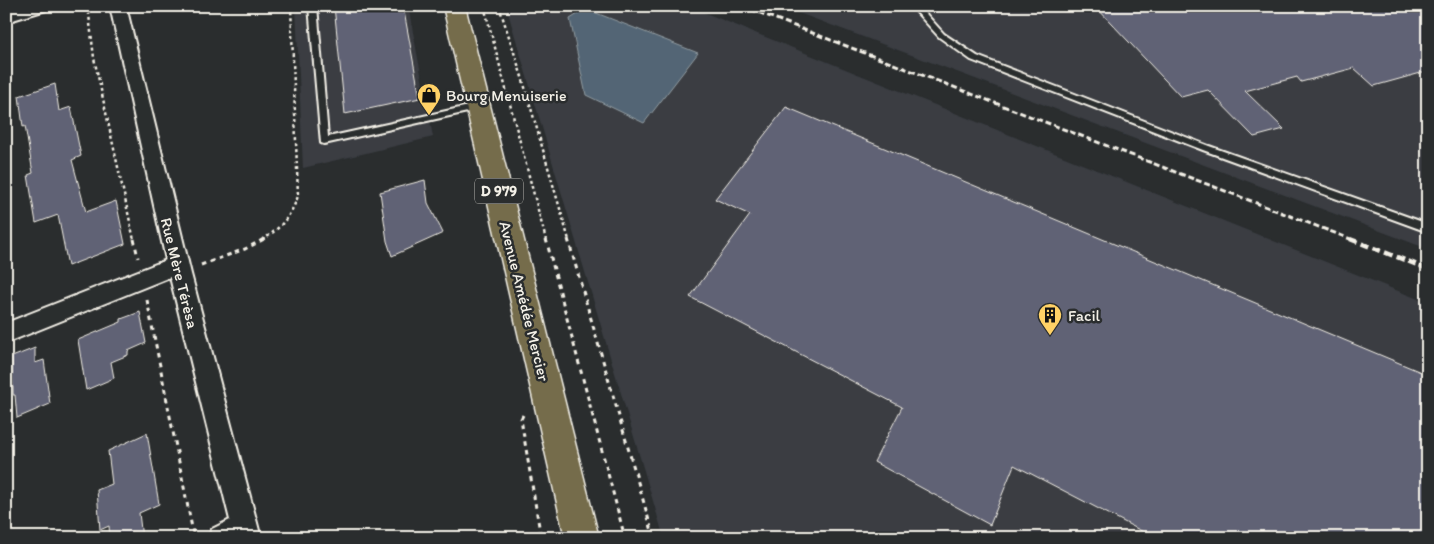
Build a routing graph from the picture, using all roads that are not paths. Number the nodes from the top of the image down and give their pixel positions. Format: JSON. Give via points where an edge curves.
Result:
{"nodes":[{"id":1,"x":40,"y":6,"type":"edge"},
{"id":2,"x":118,"y":6,"type":"edge"},
{"id":3,"x":314,"y":6,"type":"edge"},
{"id":4,"x":454,"y":6,"type":"edge"},
{"id":5,"x":915,"y":6,"type":"edge"},
{"id":6,"x":6,"y":17,"type":"edge"},
{"id":7,"x":478,"y":107,"type":"junction"},
{"id":8,"x":1428,"y":228,"type":"edge"},
{"id":9,"x":179,"y":270,"type":"junction"},
{"id":10,"x":6,"y":333,"type":"edge"},
{"id":11,"x":247,"y":532,"type":"edge"},
{"id":12,"x":221,"y":538,"type":"edge"},
{"id":13,"x":582,"y":538,"type":"edge"}],
"edges":[{"from":1,"to":6,"type":"street"},
{"from":2,"to":9,"type":"street","name":"Rue Mère Térèsa"},
{"from":3,"to":7,"type":"lane","via":[[324,141]]},
{"from":4,"to":7,"type":"main road","name":"Avenue Amédée Mercier","number":"D 979"},
{"from":5,"to":8,"type":"lane","via":[[944,39],[974,58],[1206,148]]},
{"from":7,"to":13,"type":"main road","name":"Avenue Amédée Mercier","number":"D 979"},
{"from":9,"to":10,"type":"street"},
{"from":9,"to":11,"type":"street","name":"Rue Mère Térèsa"},
{"from":11,"to":12,"type":"street"}]}
